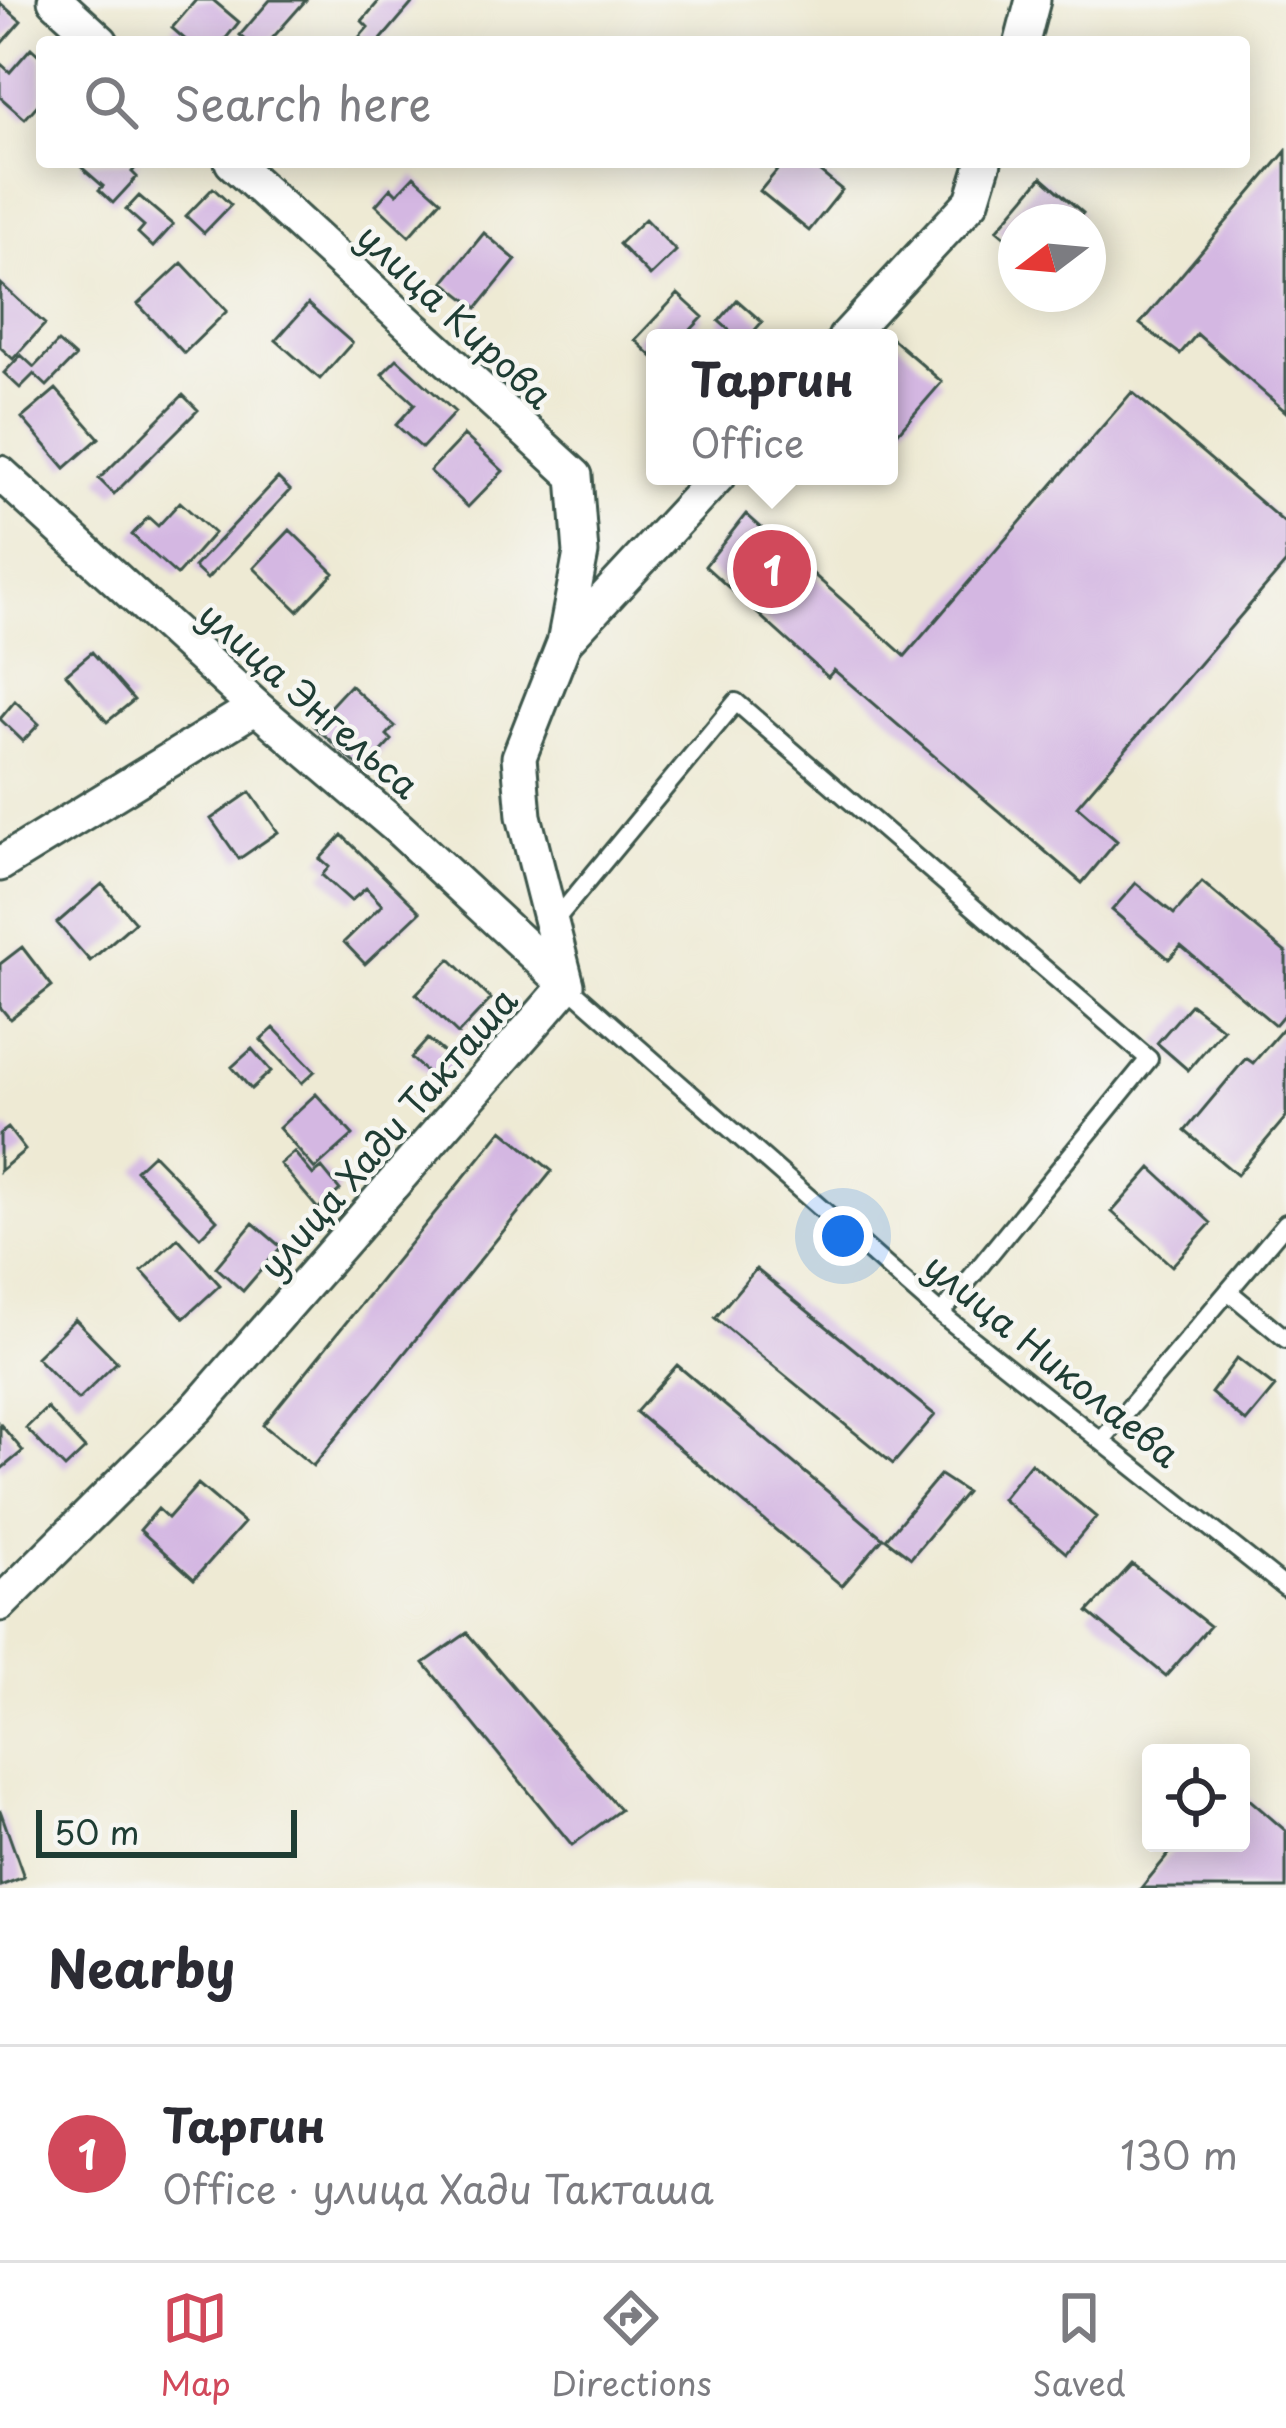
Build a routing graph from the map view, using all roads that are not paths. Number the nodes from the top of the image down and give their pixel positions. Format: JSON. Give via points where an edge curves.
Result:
{"nodes":[{"id":1,"x":55,"y":0,"type":"edge"},
{"id":2,"x":1033,"y":0,"type":"edge"},
{"id":3,"x":94,"y":36,"type":"edge"},
{"id":4,"x":1024,"y":36,"type":"edge"},
{"id":5,"x":239,"y":168,"type":"edge"},
{"id":6,"x":982,"y":168,"type":"edge"},
{"id":7,"x":853,"y":329,"type":"edge"},
{"id":8,"x":0,"y":473,"type":"edge"},
{"id":9,"x":574,"y":476,"type":"joint"},
{"id":10,"x":710,"y":485,"type":"edge"},
{"id":11,"x":564,"y":643,"type":"junction"},
{"id":12,"x":256,"y":707,"type":"junction"},
{"id":13,"x":0,"y":864,"type":"edge"},
{"id":14,"x":552,"y":924,"type":"junction"},
{"id":15,"x":567,"y":986,"type":"junction"},
{"id":16,"x":1286,"y":1223,"type":"edge"},
{"id":17,"x":1228,"y":1291,"type":"junction"},
{"id":18,"x":941,"y":1314,"type":"junction"},
{"id":19,"x":1286,"y":1339,"type":"edge"},
{"id":20,"x":1101,"y":1441,"type":"junction"},
{"id":21,"x":1286,"y":1588,"type":"edge"},
{"id":22,"x":0,"y":1604,"type":"edge"}],
"edges":[{"from":1,"to":3,"type":"street"},
{"from":2,"to":4,"type":"street"},
{"from":5,"to":9,"type":"street","name":"улица Кирова"},
{"from":6,"to":7,"type":"street","via":[[972,201]]},
{"from":8,"to":12,"type":"street","name":"улица Энгельса"},
{"from":9,"to":11,"type":"street","name":"улица Хади Такташа","via":[[581,553]]},
{"from":10,"to":11,"type":"street"},
{"from":11,"to":14,"type":"street","name":"улица Хади Такташа","via":[[519,758],[524,816]]},
{"from":12,"to":13,"type":"street"},
{"from":12,"to":15,"type":"street","name":"улица Энгельса"},
{"from":14,"to":15,"type":"street","name":"улица Хади Такташа"},
{"from":14,"to":18,"type":"lane","via":[[736,703],[1149,1059]]},
{"from":15,"to":18,"type":"lane","name":"улица Николаева"},
{"from":15,"to":22,"type":"street","name":"улица Хади Такташа","via":[[199,1406]]},
{"from":16,"to":17,"type":"lane"},
{"from":17,"to":19,"type":"lane"},
{"from":17,"to":20,"type":"lane"},
{"from":18,"to":20,"type":"lane","name":"улица Николаева"},
{"from":20,"to":21,"type":"lane","name":"улица Николаева"}]}
